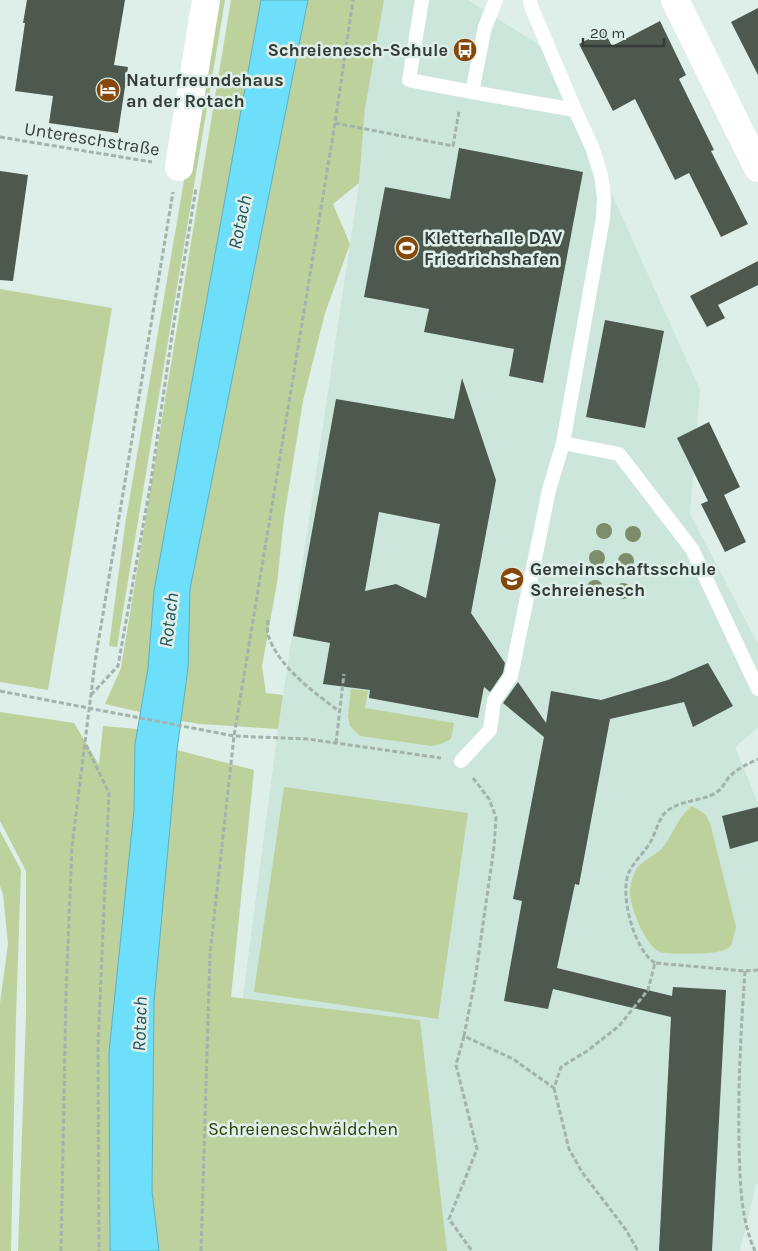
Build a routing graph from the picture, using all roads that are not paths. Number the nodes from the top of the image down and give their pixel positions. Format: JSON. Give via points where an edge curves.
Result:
{"nodes":[{"id":1,"x":206,"y":0,"type":"edge"},
{"id":2,"x":422,"y":0,"type":"edge"},
{"id":3,"x":496,"y":0,"type":"edge"},
{"id":4,"x":530,"y":0,"type":"edge"},
{"id":5,"x":675,"y":0,"type":"edge"},
{"id":6,"x":472,"y":92,"type":"junction"},
{"id":7,"x":575,"y":110,"type":"junction"},
{"id":8,"x":758,"y":168,"type":"edge"},
{"id":9,"x":188,"y":173,"type":"road end"},
{"id":10,"x":563,"y":443,"type":"junction"},
{"id":11,"x":758,"y":689,"type":"edge"},
{"id":12,"x":461,"y":761,"type":"road end"}],
"edges":[{"from":1,"to":9,"type":"street"},
{"from":2,"to":6,"type":"lane","via":[[409,80]]},
{"from":3,"to":6,"type":"lane","via":[[486,27]]},
{"from":4,"to":7,"type":"lane"},
{"from":5,"to":8,"type":"street"},
{"from":6,"to":7,"type":"lane"},
{"from":7,"to":10,"type":"lane","via":[[602,175],[604,198]]},
{"from":10,"to":11,"type":"lane","via":[[619,454],[692,549]]},
{"from":10,"to":12,"type":"lane","via":[[547,499],[511,676],[494,701],[490,730]]}]}
